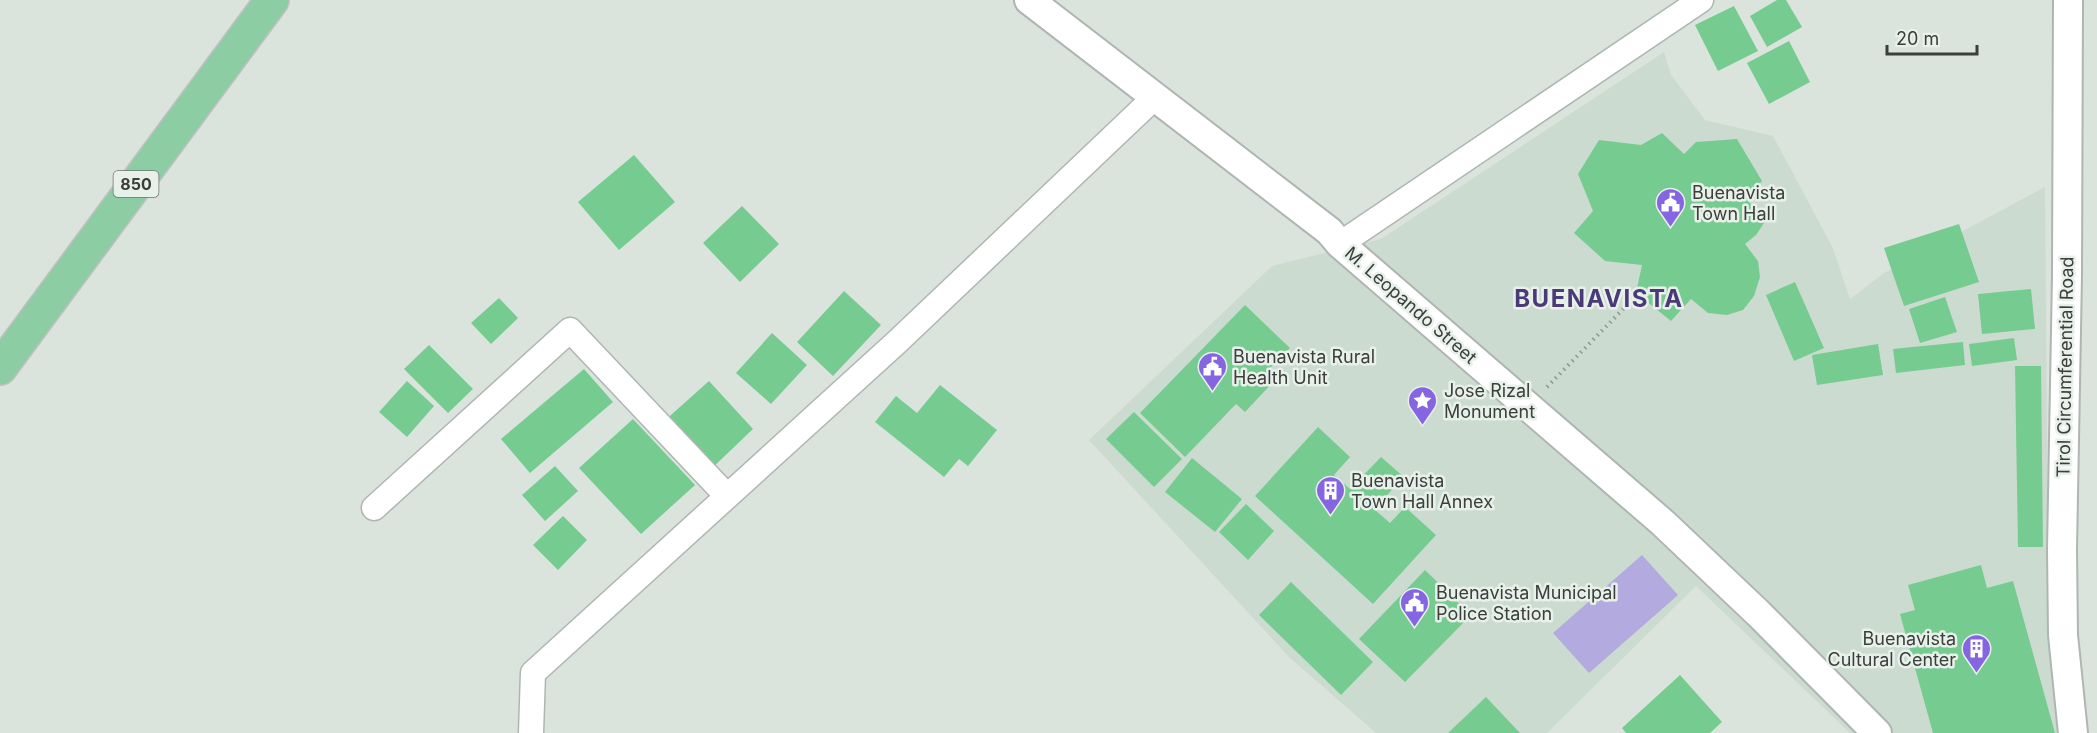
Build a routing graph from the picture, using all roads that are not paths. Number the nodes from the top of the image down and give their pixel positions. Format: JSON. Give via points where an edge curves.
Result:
{"nodes":[{"id":1,"x":272,"y":0,"type":"edge"},
{"id":2,"x":1029,"y":0,"type":"edge"},
{"id":3,"x":1701,"y":0,"type":"edge"},
{"id":4,"x":2068,"y":0,"type":"edge"},
{"id":5,"x":1155,"y":97,"type":"junction"},
{"id":6,"x":1340,"y":244,"type":"junction"},
{"id":7,"x":0,"y":368,"type":"edge"},
{"id":8,"x":727,"y":496,"type":"junction"},
{"id":9,"x":374,"y":507,"type":"dead end"},
{"id":10,"x":531,"y":733,"type":"edge"},
{"id":11,"x":1877,"y":733,"type":"edge"},
{"id":12,"x":2073,"y":733,"type":"edge"}],
"edges":[{"from":1,"to":7,"type":"main road","number":"850"},
{"from":2,"to":5,"type":"street","name":"M. Leopando Street"},
{"from":3,"to":6,"type":"street"},
{"from":4,"to":12,"type":"street","name":"Tirol Circumferential Road","via":[[2062,550],[2063,635]]},
{"from":5,"to":6,"type":"street","name":"M. Leopando Street","via":[[1329,231]]},
{"from":5,"to":8,"type":"street","via":[[897,342]]},
{"from":6,"to":11,"type":"street","name":"M. Leopando Street","via":[[1663,523]]},
{"from":8,"to":9,"type":"street","via":[[570,330]]},
{"from":8,"to":10,"type":"street","via":[[533,673]]}]}
